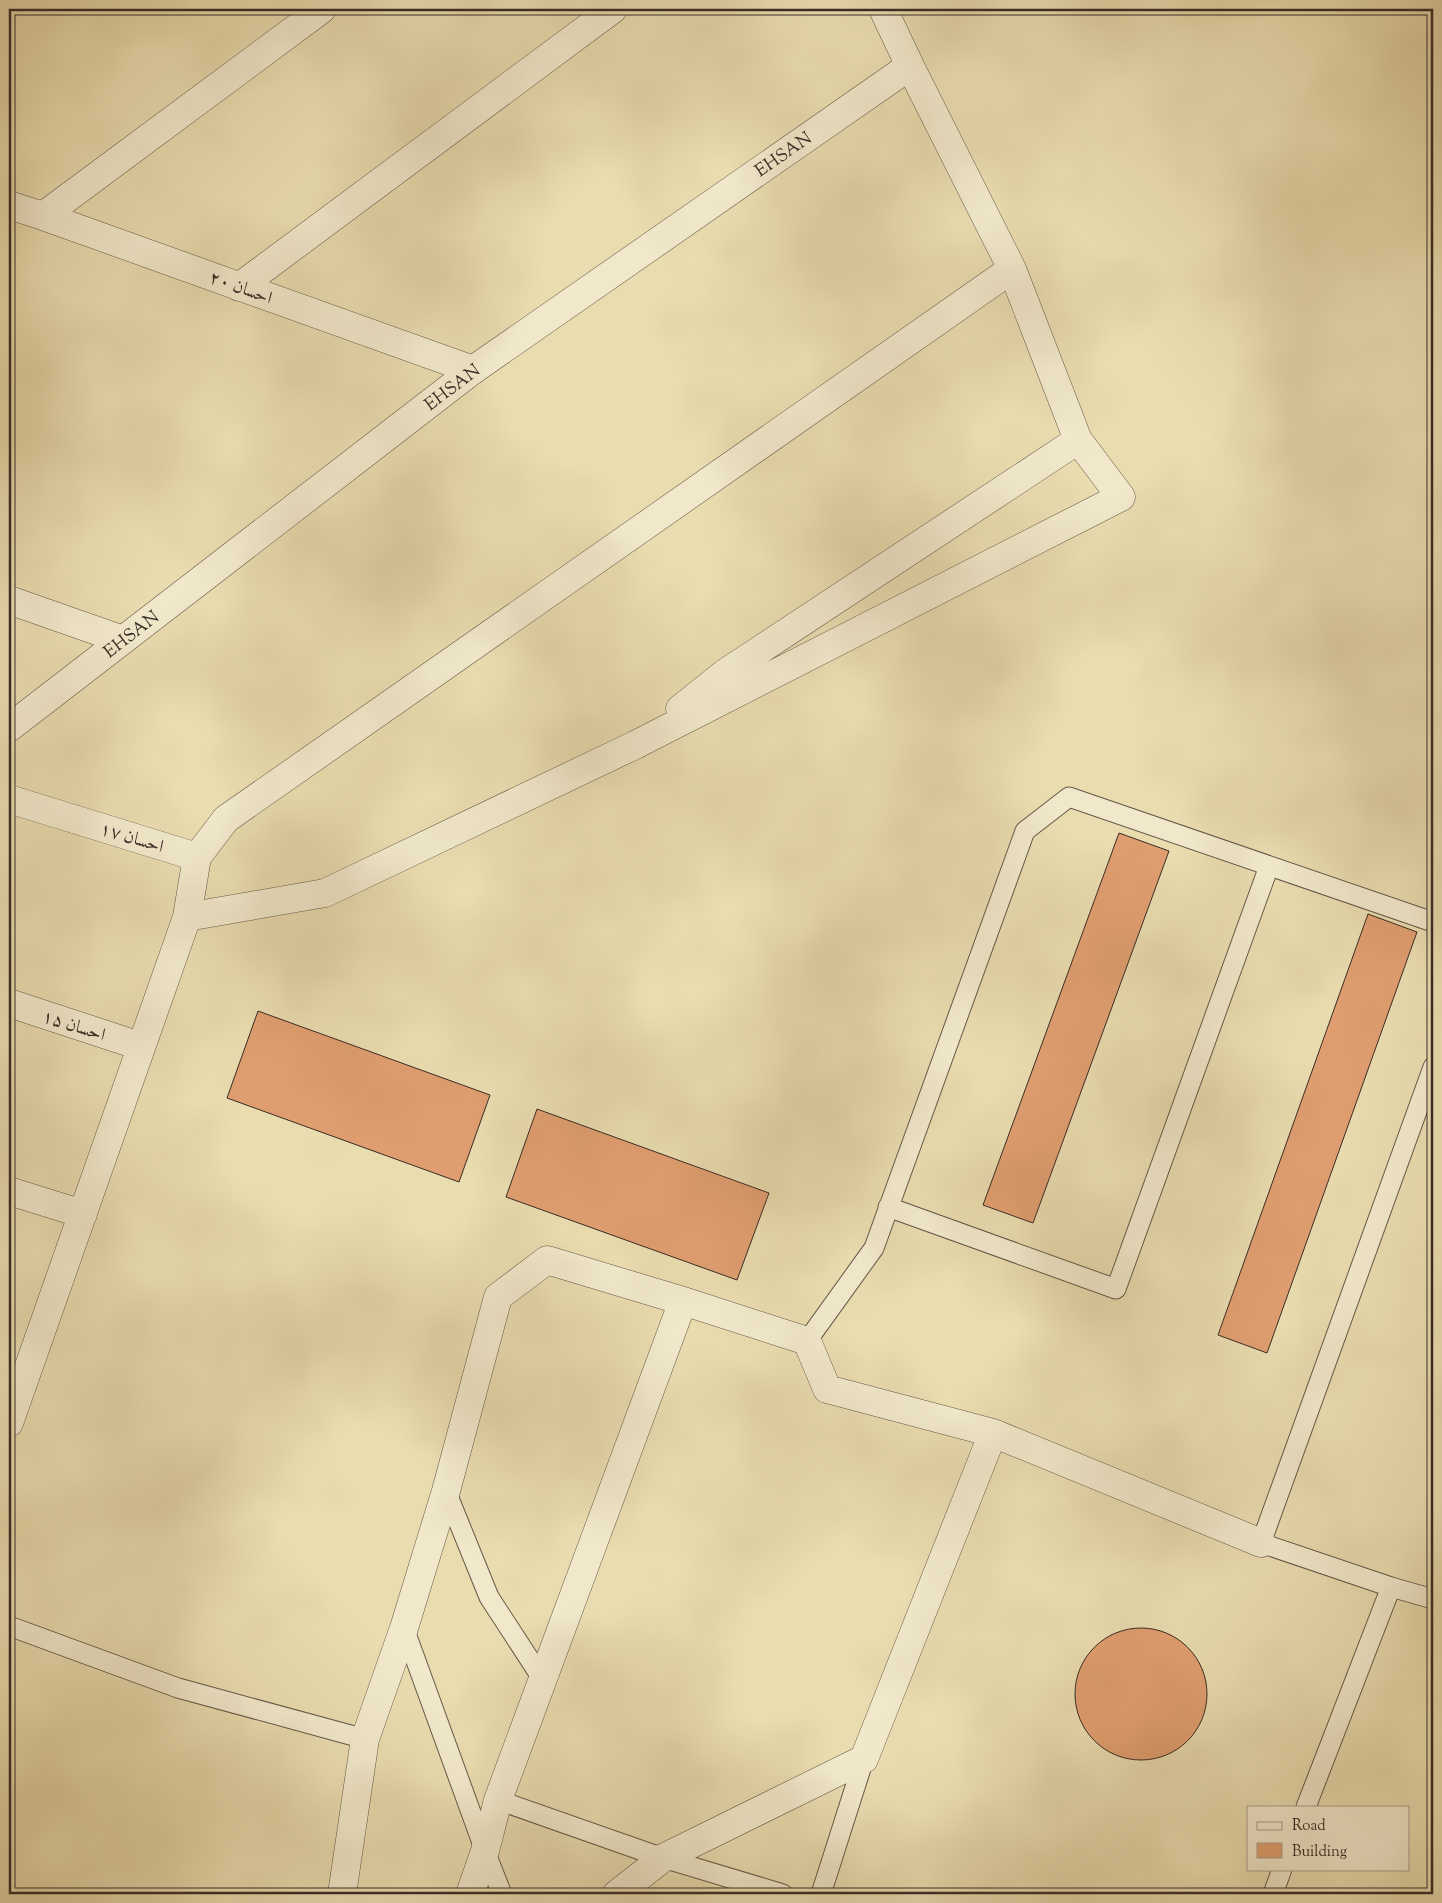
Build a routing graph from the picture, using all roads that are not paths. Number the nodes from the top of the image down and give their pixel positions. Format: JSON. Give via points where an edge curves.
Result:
{"nodes":[{"id":1,"x":322,"y":9,"type":"edge"},
{"id":2,"x":614,"y":9,"type":"edge"},
{"id":3,"x":883,"y":9,"type":"edge"},
{"id":4,"x":910,"y":66,"type":"junction"},
{"id":5,"x":9,"y":205,"type":"edge"},
{"id":6,"x":44,"y":216,"type":"junction"},
{"id":7,"x":1012,"y":269,"type":"junction"},
{"id":8,"x":239,"y":287,"type":"junction"},
{"id":9,"x":473,"y":370,"type":"junction"},
{"id":10,"x":1078,"y":440,"type":"junction"},
{"id":11,"x":9,"y":600,"type":"edge"},
{"id":12,"x":123,"y":640,"type":"junction"},
{"id":13,"x":9,"y":728,"type":"edge"},
{"id":14,"x":636,"y":744,"type":"junction"},
{"id":15,"x":9,"y":799,"type":"edge"},
{"id":16,"x":197,"y":857,"type":"junction"},
{"id":17,"x":1269,"y":866,"type":"junction"},
{"id":18,"x":187,"y":917,"type":"junction"},
{"id":19,"x":1433,"y":922,"type":"edge"},
{"id":20,"x":9,"y":1003,"type":"edge"},
{"id":21,"x":140,"y":1046,"type":"junction"},
{"id":22,"x":1433,"y":1068,"type":"edge"},
{"id":23,"x":9,"y":1191,"type":"edge"},
{"id":24,"x":888,"y":1207,"type":"junction"},
{"id":25,"x":83,"y":1214,"type":"junction"},
{"id":26,"x":683,"y":1301,"type":"junction"},
{"id":27,"x":807,"y":1341,"type":"junction"},
{"id":28,"x":14,"y":1392,"type":"edge"},
{"id":29,"x":9,"y":1422,"type":"edge"},
{"id":30,"x":992,"y":1433,"type":"junction"},
{"id":31,"x":446,"y":1491,"type":"junction"},
{"id":32,"x":1261,"y":1543,"type":"junction"},
{"id":33,"x":1391,"y":1587,"type":"junction"},
{"id":34,"x":1433,"y":1599,"type":"edge"},
{"id":35,"x":9,"y":1626,"type":"edge"},
{"id":36,"x":404,"y":1628,"type":"junction"},
{"id":37,"x":543,"y":1680,"type":"junction"},
{"id":38,"x":365,"y":1739,"type":"junction"},
{"id":39,"x":864,"y":1759,"type":"junction"},
{"id":40,"x":498,"y":1800,"type":"junction"},
{"id":41,"x":1306,"y":1806,"type":"edge"},
{"id":42,"x":485,"y":1851,"type":"junction"},
{"id":43,"x":663,"y":1858,"type":"junction"},
{"id":44,"x":1282,"y":1870,"type":"edge"},
{"id":45,"x":342,"y":1894,"type":"edge"},
{"id":46,"x":470,"y":1894,"type":"edge"},
{"id":47,"x":502,"y":1894,"type":"edge"},
{"id":48,"x":617,"y":1894,"type":"edge"},
{"id":49,"x":783,"y":1894,"type":"edge"},
{"id":50,"x":820,"y":1894,"type":"edge"},
{"id":51,"x":1273,"y":1894,"type":"edge"}],
"edges":[{"from":1,"to":6,"type":"street"},
{"from":2,"to":8,"type":"street"},
{"from":3,"to":4,"type":"street"},
{"from":4,"to":7,"type":"street"},
{"from":4,"to":9,"type":"street","name":"EHSAN"},
{"from":5,"to":6,"type":"street","name":"احسان ۲۰"},
{"from":6,"to":8,"type":"street","name":"احسان ۲۰"},
{"from":7,"to":10,"type":"street"},
{"from":7,"to":16,"type":"street","via":[[226,819]]},
{"from":8,"to":9,"type":"street","name":"احسان ۲۰"},
{"from":9,"to":12,"type":"street","name":"EHSAN"},
{"from":10,"to":14,"type":"street","via":[[725,673]]},
{"from":10,"to":14,"type":"street","via":[[1121,497]]},
{"from":11,"to":12,"type":"street"},
{"from":12,"to":13,"type":"street","name":"EHSAN"},
{"from":14,"to":18,"type":"street","via":[[326,893]]},
{"from":15,"to":16,"type":"street","name":"احسان ۱۷"},
{"from":16,"to":18,"type":"street"},
{"from":17,"to":19,"type":"lane"},
{"from":17,"to":24,"type":"lane","via":[[1069,797],[1025,831]]},
{"from":17,"to":24,"type":"lane","via":[[1116,1289]]},
{"from":18,"to":21,"type":"street"},
{"from":20,"to":21,"type":"street","name":"احسان ۱۵"},
{"from":21,"to":25,"type":"street"},
{"from":22,"to":32,"type":"lane"},
{"from":23,"to":25,"type":"street"},
{"from":24,"to":27,"type":"lane","via":[[874,1248]]},
{"from":25,"to":28,"type":"street"},
{"from":26,"to":27,"type":"street"},
{"from":26,"to":31,"type":"street","via":[[547,1260],[498,1296]]},
{"from":26,"to":37,"type":"street"},
{"from":27,"to":30,"type":"street","via":[[827,1389]]},
{"from":28,"to":29,"type":"street"},
{"from":30,"to":32,"type":"street"},
{"from":30,"to":39,"type":"street"},
{"from":31,"to":36,"type":"street"},
{"from":31,"to":37,"type":"lane","via":[[489,1597]]},
{"from":32,"to":33,"type":"lane"},
{"from":33,"to":34,"type":"lane"},
{"from":33,"to":41,"type":"lane"},
{"from":35,"to":38,"type":"lane","via":[[178,1688]]},
{"from":36,"to":38,"type":"street"},
{"from":36,"to":42,"type":"lane"},
{"from":37,"to":40,"type":"street"},
{"from":38,"to":45,"type":"street"},
{"from":39,"to":43,"type":"street"},
{"from":39,"to":50,"type":"lane"},
{"from":40,"to":42,"type":"street"},
{"from":40,"to":43,"type":"lane"},
{"from":42,"to":46,"type":"street"},
{"from":42,"to":47,"type":"lane"},
{"from":43,"to":48,"type":"street"},
{"from":43,"to":49,"type":"lane"},
{"from":44,"to":51,"type":"lane"}]}
